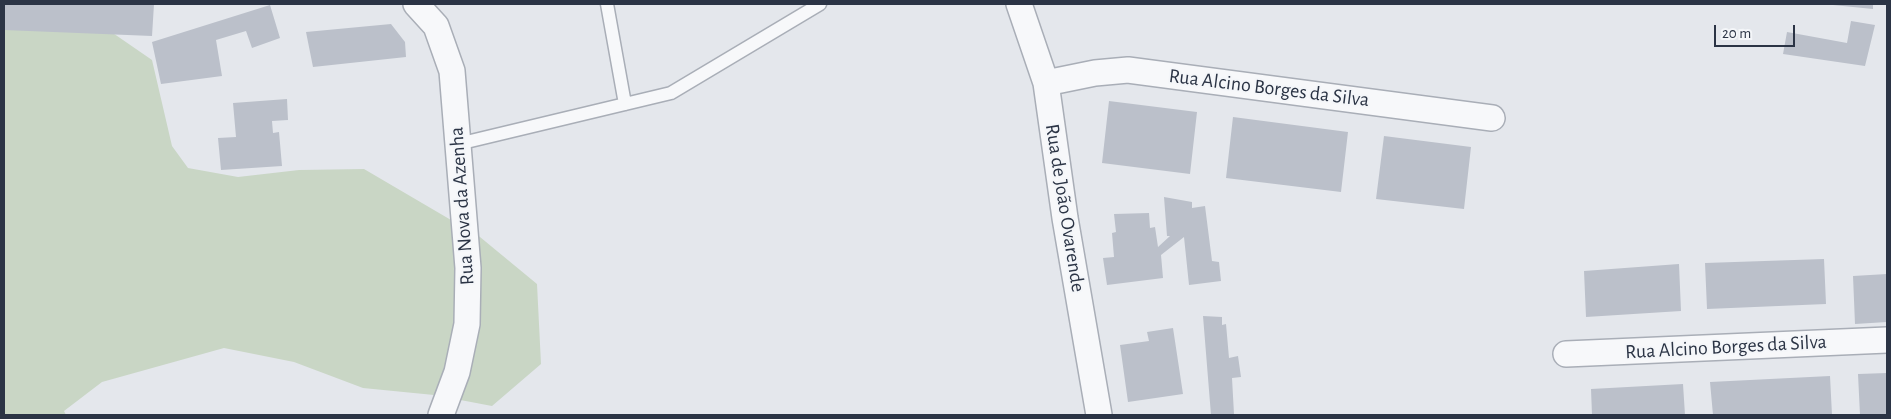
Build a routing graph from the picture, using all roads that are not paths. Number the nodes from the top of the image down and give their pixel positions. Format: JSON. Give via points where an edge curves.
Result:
{"nodes":[{"id":1,"x":416,"y":4,"type":"edge"},
{"id":2,"x":607,"y":4,"type":"edge"},
{"id":3,"x":820,"y":4,"type":"edge"},
{"id":4,"x":1019,"y":4,"type":"edge"},
{"id":5,"x":1046,"y":83,"type":"junction"},
{"id":6,"x":625,"y":104,"type":"junction"},
{"id":7,"x":1492,"y":118,"type":"dead end"},
{"id":8,"x":458,"y":144,"type":"junction"},
{"id":9,"x":1887,"y":340,"type":"edge"},
{"id":10,"x":1566,"y":354,"type":"dead end"},
{"id":11,"x":441,"y":415,"type":"edge"},
{"id":12,"x":1099,"y":415,"type":"edge"}],
"edges":[{"from":1,"to":8,"type":"street","name":"Rua Nova da Azenha","via":[[436,26],[452,71]]},
{"from":2,"to":6,"type":"lane"},
{"from":3,"to":6,"type":"lane","via":[[671,93]]},
{"from":4,"to":5,"type":"street","name":"Rua de João Ovarende"},
{"from":5,"to":7,"type":"street","name":"Rua Alcino Borges da Silva","via":[[1128,70]]},
{"from":5,"to":12,"type":"street","name":"Rua de João Ovarende","via":[[1065,218]]},
{"from":6,"to":8,"type":"lane"},
{"from":8,"to":11,"type":"street","name":"Rua Nova da Azenha","via":[[468,268],[467,324],[457,372]]},
{"from":9,"to":10,"type":"street","name":"Rua Alcino Borges da Silva"}]}
